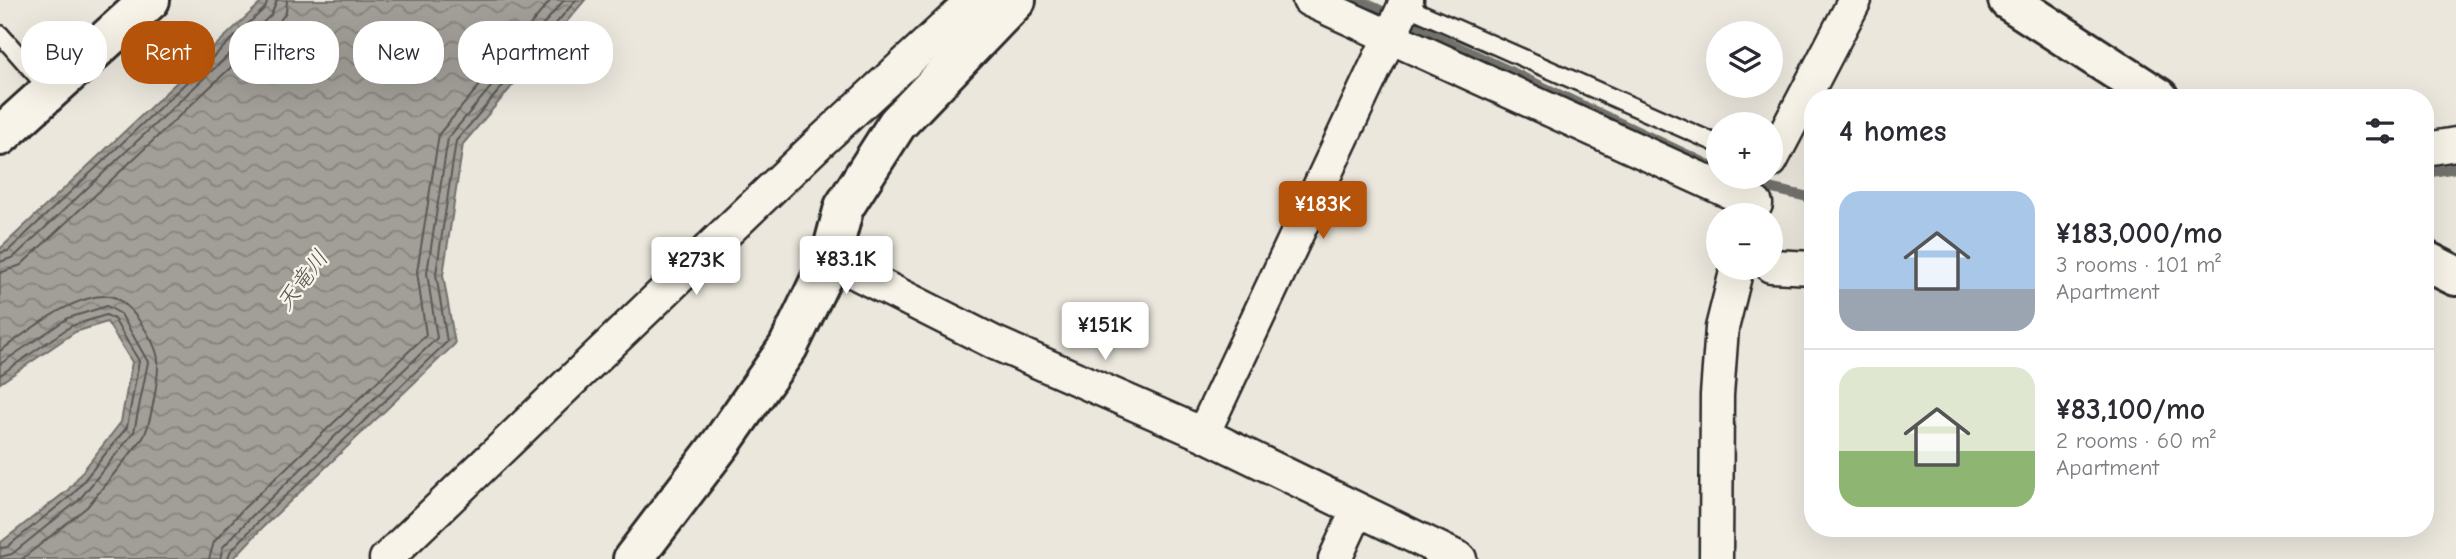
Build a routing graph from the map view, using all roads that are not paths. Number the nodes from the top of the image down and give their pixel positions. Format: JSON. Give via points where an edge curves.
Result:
{"nodes":[{"id":1,"x":150,"y":0,"type":"edge"},
{"id":2,"x":974,"y":0,"type":"edge"},
{"id":3,"x":1016,"y":0,"type":"edge"},
{"id":4,"x":1309,"y":0,"type":"edge"},
{"id":5,"x":1855,"y":0,"type":"edge"},
{"id":6,"x":2008,"y":0,"type":"edge"},
{"id":7,"x":1399,"y":13,"type":"edge"},
{"id":8,"x":0,"y":34,"type":"edge"},
{"id":9,"x":1811,"y":89,"type":"edge"},
{"id":10,"x":2145,"y":89,"type":"edge"},
{"id":11,"x":50,"y":91,"type":"junction"},
{"id":12,"x":1804,"y":103,"type":"edge"},
{"id":13,"x":0,"y":136,"type":"edge"},
{"id":14,"x":1706,"y":139,"type":"edge"},
{"id":15,"x":2456,"y":144,"type":"edge"},
{"id":16,"x":1783,"y":145,"type":"edge"},
{"id":17,"x":2434,"y":148,"type":"edge"},
{"id":18,"x":1706,"y":162,"type":"edge"},
{"id":19,"x":830,"y":260,"type":"junction"},
{"id":20,"x":2434,"y":265,"type":"edge"},
{"id":21,"x":1783,"y":267,"type":"edge"},
{"id":22,"x":1804,"y":268,"type":"edge"},
{"id":23,"x":2456,"y":276,"type":"edge"},
{"id":24,"x":1734,"y":280,"type":"edge"},
{"id":25,"x":1203,"y":434,"type":"junction"},
{"id":26,"x":1357,"y":510,"type":"junction"},
{"id":27,"x":386,"y":559,"type":"edge"},
{"id":28,"x":634,"y":559,"type":"edge"},
{"id":29,"x":1335,"y":559,"type":"edge"},
{"id":30,"x":1460,"y":559,"type":"edge"},
{"id":31,"x":1716,"y":559,"type":"edge"}],
"edges":[{"from":1,"to":11,"type":"main road"},
{"from":2,"to":27,"type":"street"},
{"from":3,"to":19,"type":"main road","via":[[897,124],[844,207]]},
{"from":4,"to":7,"type":"street"},
{"from":5,"to":9,"type":"street"},
{"from":6,"to":10,"type":"main road"},
{"from":7,"to":14,"type":"lane"},
{"from":7,"to":18,"type":"street"},
{"from":7,"to":25,"type":"street"},
{"from":8,"to":11,"type":"lane"},
{"from":11,"to":13,"type":"main road"},
{"from":12,"to":16,"type":"street"},
{"from":15,"to":17,"type":"street"},
{"from":19,"to":25,"type":"street","via":[[995,343]]},
{"from":19,"to":28,"type":"main road","via":[[788,347]]},
{"from":20,"to":23,"type":"main road"},
{"from":21,"to":22,"type":"street"},
{"from":24,"to":31,"type":"street","via":[[1720,355],[1714,468]]},
{"from":25,"to":26,"type":"street"},
{"from":26,"to":29,"type":"street"},
{"from":26,"to":30,"type":"street"}]}
